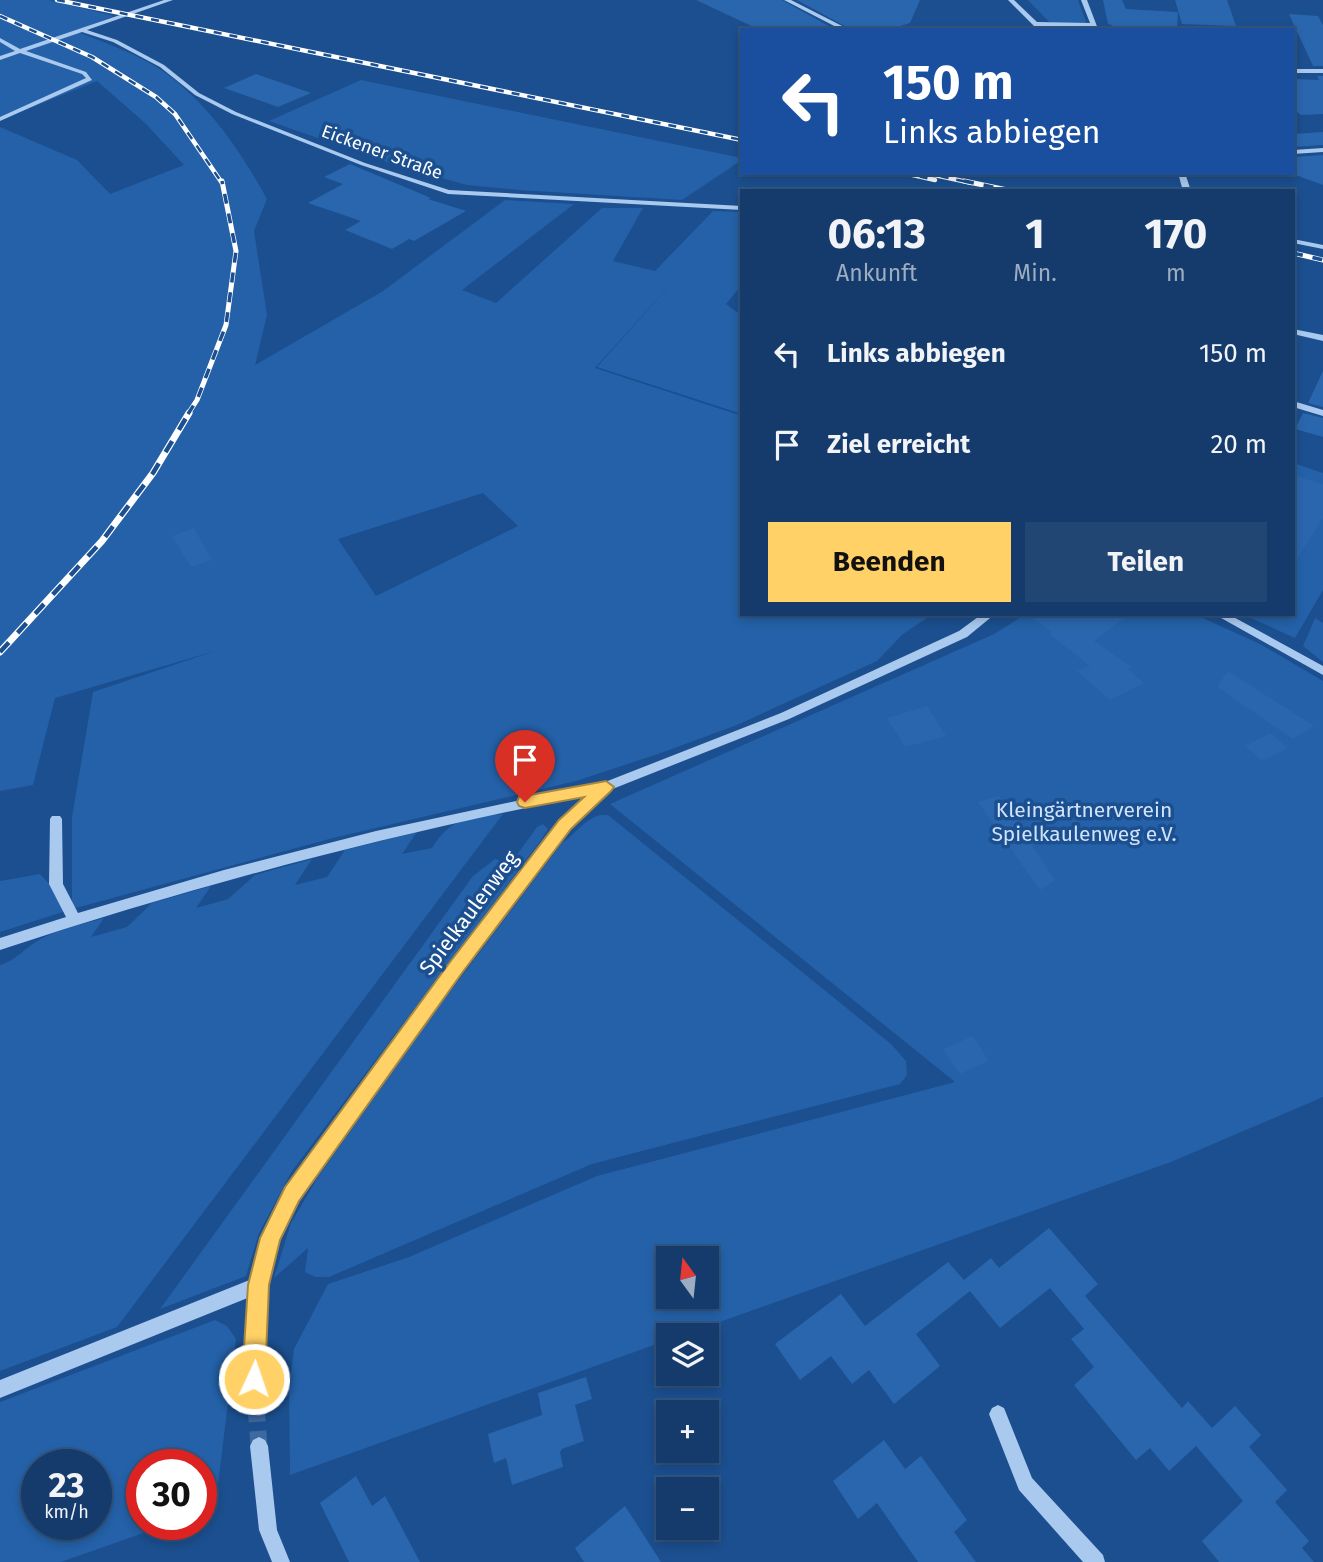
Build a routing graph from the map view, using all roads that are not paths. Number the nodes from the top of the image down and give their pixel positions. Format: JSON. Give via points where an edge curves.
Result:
{"nodes":[{"id":1,"x":170,"y":0,"type":"edge"},
{"id":2,"x":787,"y":0,"type":"edge"},
{"id":3,"x":1011,"y":0,"type":"edge"},
{"id":4,"x":1084,"y":0,"type":"edge"},
{"id":5,"x":1036,"y":24,"type":"junction"},
{"id":6,"x":843,"y":28,"type":"edge"},
{"id":7,"x":1039,"y":28,"type":"edge"},
{"id":8,"x":1094,"y":28,"type":"edge"},
{"id":9,"x":81,"y":30,"type":"junction"},
{"id":10,"x":0,"y":40,"type":"edge"},
{"id":11,"x":19,"y":51,"type":"junction"},
{"id":12,"x":0,"y":58,"type":"edge"},
{"id":13,"x":1295,"y":71,"type":"edge"},
{"id":14,"x":1323,"y":71,"type":"edge"},
{"id":15,"x":0,"y":119,"type":"edge"},
{"id":16,"x":1323,"y":150,"type":"edge"},
{"id":17,"x":1295,"y":152,"type":"edge"},
{"id":18,"x":740,"y":208,"type":"edge"},
{"id":19,"x":1295,"y":242,"type":"edge"},
{"id":20,"x":1323,"y":247,"type":"edge"},
{"id":21,"x":1295,"y":331,"type":"edge"},
{"id":22,"x":1323,"y":338,"type":"edge"},
{"id":23,"x":1295,"y":405,"type":"edge"},
{"id":24,"x":1323,"y":413,"type":"edge"},
{"id":25,"x":987,"y":616,"type":"edge"},
{"id":26,"x":1223,"y":616,"type":"edge"},
{"id":27,"x":1323,"y":671,"type":"edge"},
{"id":28,"x":606,"y":787,"type":"junction"},
{"id":29,"x":56,"y":820,"type":"dead end"},
{"id":30,"x":74,"y":918,"type":"junction"},
{"id":31,"x":0,"y":944,"type":"edge"},
{"id":32,"x":259,"y":1285,"type":"junction"},
{"id":33,"x":254,"y":1379,"type":"tunnel mouth"},
{"id":34,"x":0,"y":1389,"type":"edge"},
{"id":35,"x":998,"y":1414,"type":"dead end"},
{"id":36,"x":259,"y":1446,"type":"tunnel mouth"},
{"id":37,"x":268,"y":1530,"type":"joint"},
{"id":38,"x":281,"y":1562,"type":"edge"},
{"id":39,"x":1096,"y":1562,"type":"edge"}],
"edges":[{"from":1,"to":9,"type":"street"},
{"from":2,"to":6,"type":"street"},
{"from":3,"to":5,"type":"street"},
{"from":4,"to":8,"type":"street"},
{"from":5,"to":7,"type":"street"},
{"from":5,"to":8,"type":"street"},
{"from":9,"to":11,"type":"street"},
{"from":9,"to":18,"type":"street","name":"Eickener Straße","via":[[115,41],[162,66],[197,94],[234,113],[448,192]]},
{"from":10,"to":11,"type":"street"},
{"from":11,"to":12,"type":"street"},
{"from":11,"to":15,"type":"street","via":[[90,79]]},
{"from":13,"to":14,"type":"street"},
{"from":16,"to":17,"type":"street"},
{"from":19,"to":20,"type":"street"},
{"from":21,"to":22,"type":"street"},
{"from":23,"to":24,"type":"street"},
{"from":25,"to":28,"type":"street","name":"Spielkaulenweg","via":[[963,634],[785,716]]},
{"from":26,"to":27,"type":"street"},
{"from":28,"to":30,"type":"street","via":[[459,815]]},
{"from":28,"to":32,"type":"street","name":"Spielkaulenweg","via":[[565,825],[303,1175],[270,1238]]},
{"from":29,"to":30,"type":"street","via":[[56,884]]},
{"from":30,"to":31,"type":"street"},
{"from":32,"to":33,"type":"street","name":"Spielkaulenweg"},
{"from":32,"to":34,"type":"street"},
{"from":35,"to":39,"type":"street","via":[[1025,1484]]},
{"from":36,"to":37,"type":"street"},
{"from":37,"to":38,"type":"street"}]}
